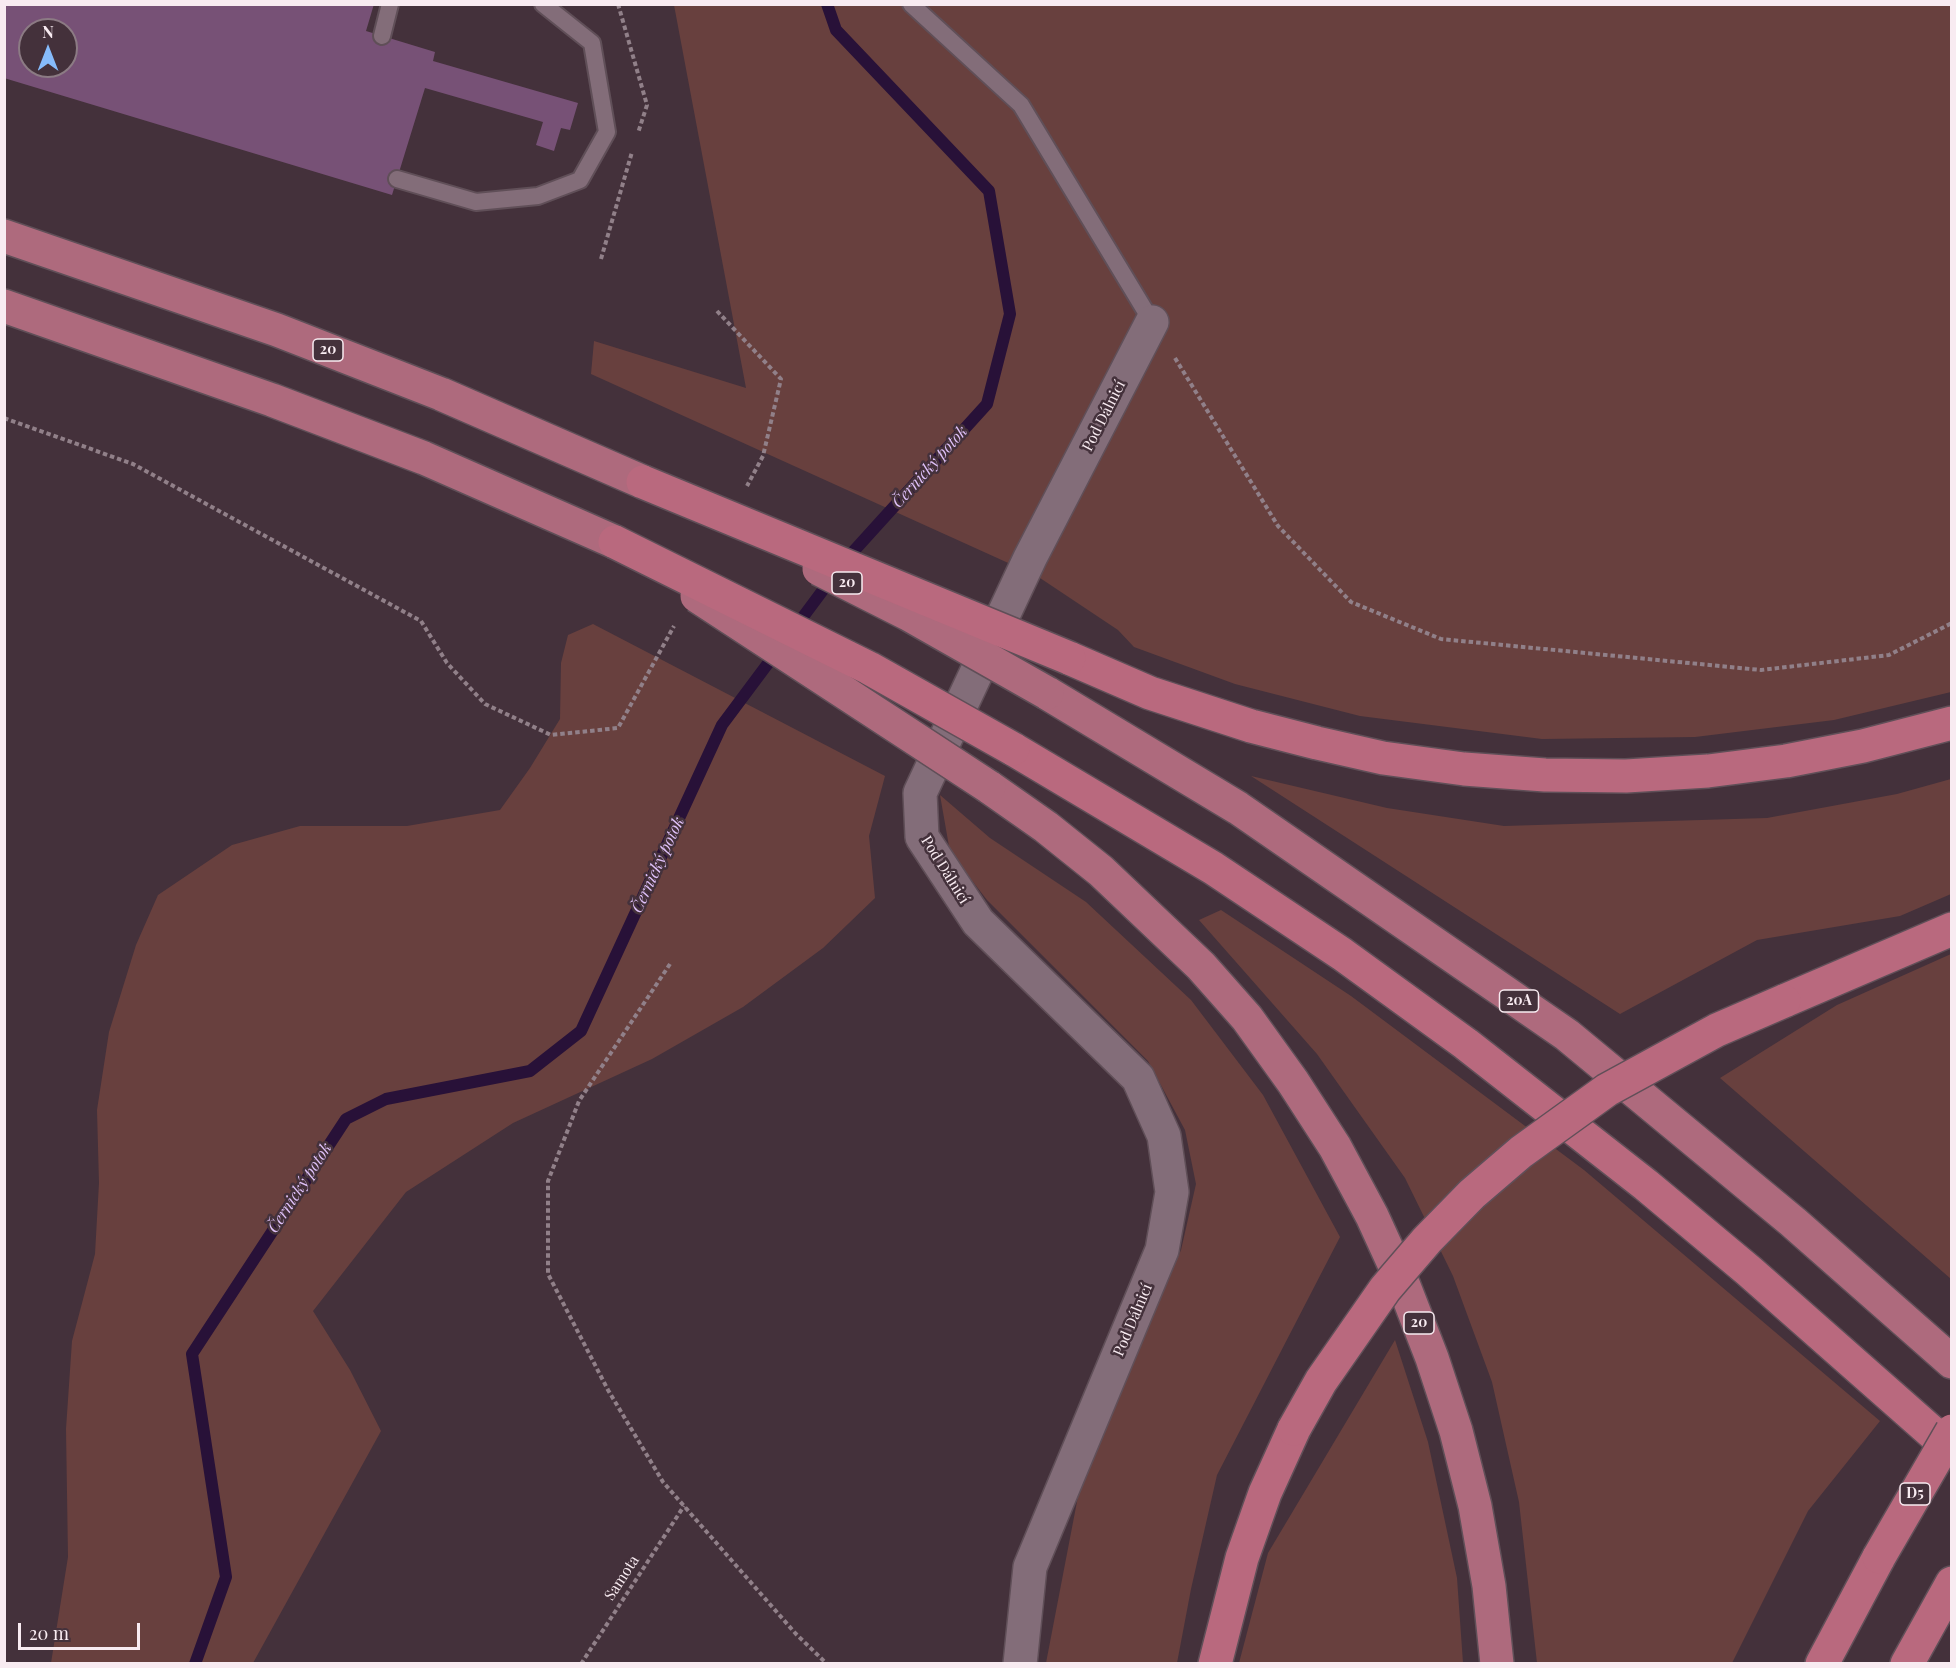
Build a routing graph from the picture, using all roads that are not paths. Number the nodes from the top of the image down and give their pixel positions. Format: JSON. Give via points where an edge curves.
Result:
{"nodes":[{"id":1,"x":390,"y":4,"type":"edge"},
{"id":2,"x":543,"y":4,"type":"edge"},
{"id":3,"x":911,"y":4,"type":"edge"},
{"id":4,"x":381,"y":36,"type":"dead end"},
{"id":5,"x":397,"y":179,"type":"dead end"},
{"id":6,"x":4,"y":236,"type":"edge"},
{"id":7,"x":4,"y":306,"type":"edge"},
{"id":8,"x":1152,"y":322,"type":"joint"},
{"id":9,"x":644,"y":482,"type":"junction"},
{"id":10,"x":615,"y":542,"type":"junction"},
{"id":11,"x":1047,"y":693,"type":"joint"},
{"id":12,"x":1952,"y":723,"type":"edge"},
{"id":13,"x":1952,"y":928,"type":"edge"},
{"id":14,"x":1952,"y":1362,"type":"edge"},
{"id":15,"x":1952,"y":1431,"type":"edge"},
{"id":16,"x":1952,"y":1450,"type":"edge"},
{"id":17,"x":1952,"y":1583,"type":"edge"},
{"id":18,"x":1020,"y":1664,"type":"edge"},
{"id":19,"x":1215,"y":1664,"type":"edge"},
{"id":20,"x":1497,"y":1664,"type":"edge"},
{"id":21,"x":1822,"y":1664,"type":"edge"},
{"id":22,"x":1907,"y":1664,"type":"edge"}],
"edges":[{"from":1,"to":4,"type":"lane"},
{"from":2,"to":5,"type":"lane","via":[[592,43],[607,132],[580,180],[538,196],[476,202]]},
{"from":3,"to":8,"type":"lane","via":[[1021,105]]},
{"from":6,"to":9,"type":"highway","number":"20","via":[[299,338],[441,394]]},
{"from":7,"to":10,"type":"highway","number":"20","via":[[272,400],[424,459]]},
{"from":8,"to":18,"type":"street","name":"Pod Dálnicí","via":[[1030,558],[920,793],[922,837],[978,922],[1138,1078],[1164,1136],[1172,1192],[1162,1250],[1030,1567]]},
{"from":9,"to":11,"type":"highway","number":"20","bridge":true,"via":[[908,614]]},
{"from":9,"to":12,"type":"highway","bridge":true,"via":[[1150,693],[1251,726],[1383,758],[1464,769],[1626,776],[1786,761]]},
{"from":10,"to":16,"type":"highway","bridge":true,"via":[[869,668],[1013,749],[1214,868],[1342,954],[1466,1044],[1637,1178]]},
{"from":10,"to":20,"type":"highway","number":"20","bridge":true,"via":[[989,787],[1101,870],[1201,966],[1247,1018],[1335,1147],[1372,1216],[1432,1358],[1475,1506],[1490,1586]]},
{"from":11,"to":14,"type":"highway","number":"20A","via":[[1238,808],[1567,1035],[1793,1222]]},
{"from":13,"to":19,"type":"highway","bridge":true,"via":[[1717,1029],[1607,1090],[1521,1152],[1472,1194],[1384,1289],[1321,1381],[1294,1429],[1242,1558]]},
{"from":15,"to":21,"type":"highway","number":"D5","bridge":true},
{"from":17,"to":22,"type":"highway"}]}
